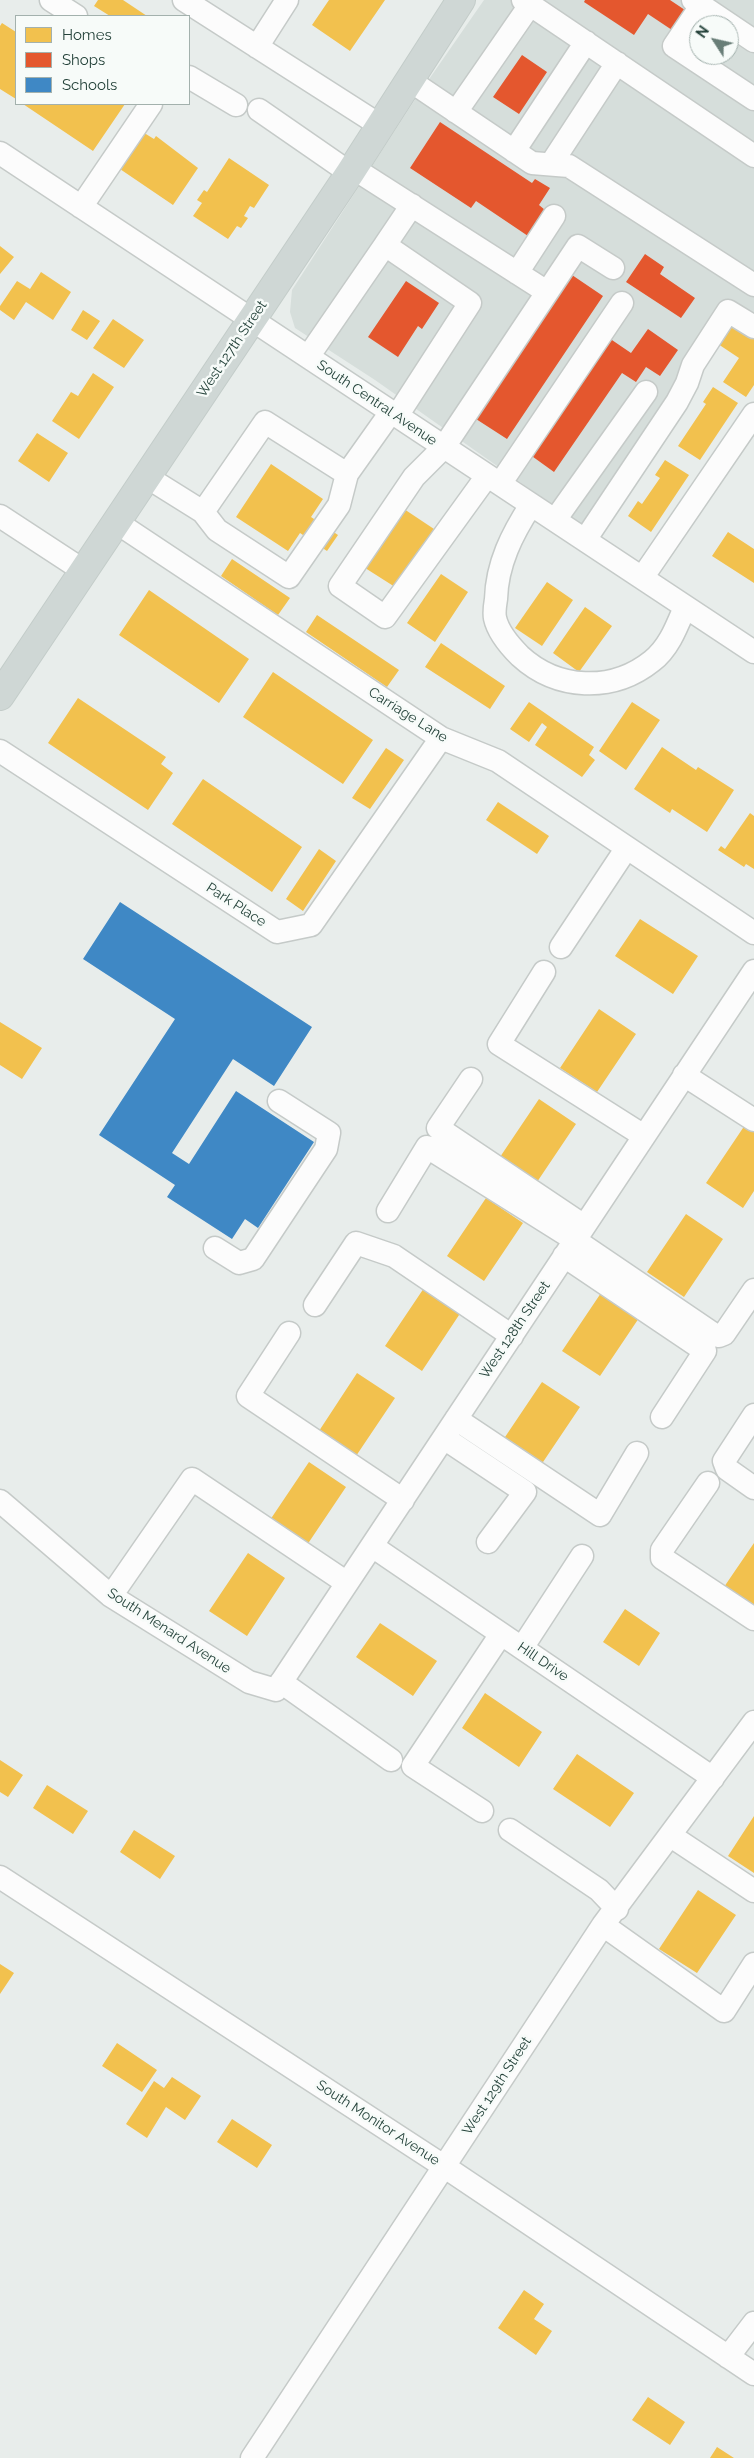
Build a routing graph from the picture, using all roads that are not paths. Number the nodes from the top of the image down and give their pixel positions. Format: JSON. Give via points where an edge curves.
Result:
{"nodes":[{"id":1,"x":51,"y":0,"type":"edge"},
{"id":2,"x":184,"y":0,"type":"edge"},
{"id":3,"x":287,"y":0,"type":"edge"},
{"id":4,"x":461,"y":0,"type":"edge"},
{"id":5,"x":527,"y":2,"type":"edge"},
{"id":6,"x":697,"y":3,"type":"edge"},
{"id":7,"x":74,"y":15,"type":"edge"},
{"id":8,"x":754,"y":41,"type":"edge"},
{"id":9,"x":586,"y":42,"type":"junction"},
{"id":10,"x":257,"y":47,"type":"junction"},
{"id":11,"x":617,"y":63,"type":"junction"},
{"id":12,"x":190,"y":78,"type":"edge"},
{"id":13,"x":410,"y":80,"type":"junction"},
{"id":14,"x":754,"y":99,"type":"edge"},
{"id":15,"x":150,"y":105,"type":"edge"},
{"id":16,"x":236,"y":105,"type":"dead end"},
{"id":17,"x":259,"y":110,"type":"dead end"},
{"id":18,"x":456,"y":112,"type":"junction"},
{"id":19,"x":381,"y":126,"type":"junction"},
{"id":20,"x":514,"y":151,"type":"junction"},
{"id":21,"x":0,"y":153,"type":"edge"},
{"id":22,"x":754,"y":156,"type":"edge"},
{"id":23,"x":551,"y":164,"type":"junction"},
{"id":24,"x":352,"y":170,"type":"junction"},
{"id":25,"x":412,"y":205,"type":"junction"},
{"id":26,"x":81,"y":207,"type":"junction"},
{"id":27,"x":554,"y":216,"type":"dead end"},
{"id":28,"x":385,"y":245,"type":"junction"},
{"id":29,"x":613,"y":268,"type":"dead end"},
{"id":30,"x":517,"y":273,"type":"junction"},
{"id":31,"x":754,"y":285,"type":"edge"},
{"id":32,"x":547,"y":292,"type":"junction"},
{"id":33,"x":622,"y":303,"type":"dead end"},
{"id":34,"x":252,"y":320,"type":"junction"},
{"id":35,"x":754,"y":328,"type":"edge"},
{"id":36,"x":308,"y":357,"type":"junction"},
{"id":37,"x":646,"y":392,"type":"dead end"},
{"id":38,"x":394,"y":414,"type":"junction"},
{"id":39,"x":754,"y":414,"type":"edge"},
{"id":40,"x":444,"y":447,"type":"junction"},
{"id":41,"x":347,"y":474,"type":"junction"},
{"id":42,"x":147,"y":477,"type":"junction"},
{"id":43,"x":494,"y":480,"type":"junction"},
{"id":44,"x":531,"y":505,"type":"junction"},
{"id":45,"x":203,"y":512,"type":"junction"},
{"id":46,"x":0,"y":516,"type":"edge"},
{"id":47,"x":555,"y":520,"type":"junction"},
{"id":48,"x":116,"y":522,"type":"junction"},
{"id":49,"x":586,"y":540,"type":"junction"},
{"id":50,"x":84,"y":571,"type":"junction"},
{"id":51,"x":642,"y":578,"type":"junction"},
{"id":52,"x":685,"y":606,"type":"junction"},
{"id":53,"x":754,"y":652,"type":"edge"},
{"id":54,"x":0,"y":696,"type":"edge"},
{"id":55,"x":441,"y":738,"type":"junction"},
{"id":56,"x":0,"y":751,"type":"edge"},
{"id":57,"x":626,"y":849,"type":"junction"},
{"id":58,"x":754,"y":933,"type":"edge"},
{"id":59,"x":561,"y":947,"type":"dead end"},
{"id":60,"x":754,"y":971,"type":"edge"},
{"id":61,"x":544,"y":972,"type":"dead end"},
{"id":62,"x":684,"y":1075,"type":"junction"},
{"id":63,"x":471,"y":1079,"type":"dead end"},
{"id":64,"x":279,"y":1101,"type":"dead end"},
{"id":65,"x":754,"y":1120,"type":"edge"},
{"id":66,"x":644,"y":1136,"type":"junction"},
{"id":67,"x":388,"y":1211,"type":"dead end"},
{"id":68,"x":574,"y":1241,"type":"junction"},
{"id":69,"x":215,"y":1248,"type":"dead end"},
{"id":70,"x":754,"y":1290,"type":"edge"},
{"id":71,"x":315,"y":1305,"type":"dead end"},
{"id":72,"x":289,"y":1333,"type":"dead end"},
{"id":73,"x":512,"y":1336,"type":"junction"},
{"id":74,"x":754,"y":1415,"type":"edge"},
{"id":75,"x":662,"y":1417,"type":"dead end"},
{"id":76,"x":450,"y":1428,"type":"junction"},
{"id":77,"x":637,"y":1453,"type":"dead end"},
{"id":78,"x":708,"y":1483,"type":"dead end"},
{"id":79,"x":754,"y":1488,"type":"edge"},
{"id":80,"x":403,"y":1500,"type":"junction"},
{"id":81,"x":0,"y":1501,"type":"edge"},
{"id":82,"x":488,"y":1542,"type":"dead end"},
{"id":83,"x":372,"y":1546,"type":"junction"},
{"id":84,"x":582,"y":1556,"type":"dead end"},
{"id":85,"x":348,"y":1583,"type":"junction"},
{"id":86,"x":111,"y":1596,"type":"junction"},
{"id":87,"x":754,"y":1619,"type":"edge"},
{"id":88,"x":500,"y":1634,"type":"junction"},
{"id":89,"x":522,"y":1648,"type":"junction"},
{"id":90,"x":278,"y":1686,"type":"junction"},
{"id":91,"x":754,"y":1722,"type":"edge"},
{"id":92,"x":391,"y":1760,"type":"dead end"},
{"id":93,"x":713,"y":1778,"type":"junction"},
{"id":94,"x":482,"y":1811,"type":"dead end"},
{"id":95,"x":510,"y":1830,"type":"dead end"},
{"id":96,"x":671,"y":1836,"type":"junction"},
{"id":97,"x":0,"y":1877,"type":"edge"},
{"id":98,"x":754,"y":1891,"type":"edge"},
{"id":99,"x":610,"y":1917,"type":"junction"},
{"id":100,"x":754,"y":1964,"type":"edge"},
{"id":101,"x":445,"y":2167,"type":"junction"},
{"id":102,"x":754,"y":2323,"type":"edge"},
{"id":103,"x":728,"y":2357,"type":"junction"},
{"id":104,"x":754,"y":2374,"type":"edge"},
{"id":105,"x":252,"y":2458,"type":"edge"}],
"edges":[{"from":1,"to":7,"type":"street"},
{"from":2,"to":10,"type":"street"},
{"from":3,"to":10,"type":"street"},
{"from":4,"to":13,"type":"main road","name":"West 127th Street"},
{"from":5,"to":9,"type":"street"},
{"from":5,"to":18,"type":"street"},
{"from":6,"to":8,"type":"street"},
{"from":6,"to":14,"type":"street","via":[[674,46]]},
{"from":9,"to":11,"type":"street"},
{"from":9,"to":20,"type":"street"},
{"from":10,"to":19,"type":"street"},
{"from":11,"to":22,"type":"street"},
{"from":11,"to":23,"type":"street"},
{"from":12,"to":16,"type":"street"},
{"from":13,"to":18,"type":"street"},
{"from":13,"to":19,"type":"main road","name":"West 127th Street"},
{"from":15,"to":26,"type":"street"},
{"from":17,"to":24,"type":"street"},
{"from":18,"to":20,"type":"street"},
{"from":19,"to":24,"type":"main road","name":"West 127th Street"},
{"from":20,"to":23,"type":"street","via":[[532,163]]},
{"from":21,"to":26,"type":"street","name":"South Central Avenue"},
{"from":23,"to":31,"type":"street","via":[[569,166]]},
{"from":24,"to":25,"type":"street"},
{"from":24,"to":34,"type":"main road","name":"West 127th Street"},
{"from":25,"to":28,"type":"street"},
{"from":25,"to":30,"type":"street"},
{"from":26,"to":34,"type":"street","name":"South Central Avenue"},
{"from":27,"to":30,"type":"street"},
{"from":28,"to":36,"type":"street"},
{"from":28,"to":38,"type":"street","via":[[470,303]]},
{"from":29,"to":32,"type":"street","via":[[578,246]]},
{"from":30,"to":32,"type":"street"},
{"from":32,"to":40,"type":"street"},
{"from":33,"to":43,"type":"street"},
{"from":34,"to":36,"type":"street","name":"South Central Avenue"},
{"from":34,"to":42,"type":"main road","name":"West 127th Street"},
{"from":35,"to":49,"type":"street","via":[[728,311],[693,365],[677,402]]},
{"from":36,"to":38,"type":"street","name":"South Central Avenue"},
{"from":37,"to":47,"type":"street"},
{"from":38,"to":40,"type":"street","name":"South Central Avenue"},
{"from":38,"to":41,"type":"street"},
{"from":39,"to":51,"type":"street"},
{"from":40,"to":43,"type":"street","name":"South Central Avenue"},
{"from":40,"to":43,"type":"street","via":[[414,477],[340,586],[385,617]]},
{"from":41,"to":45,"type":"street","via":[[265,422]]},
{"from":41,"to":45,"type":"street","via":[[339,505],[289,577],[217,530]]},
{"from":42,"to":45,"type":"street"},
{"from":42,"to":48,"type":"main road","name":"West 127th Street"},
{"from":43,"to":44,"type":"street","name":"South Central Avenue"},
{"from":44,"to":47,"type":"street","name":"South Central Avenue"},
{"from":44,"to":52,"type":"street","via":[[503,556],[496,586],[495,619],[510,647],[534,668],[563,681],[594,684],[626,677],[653,660],[673,636]]},
{"from":46,"to":50,"type":"street"},
{"from":47,"to":49,"type":"street","name":"South Central Avenue"},
{"from":48,"to":50,"type":"main road","name":"West 127th Street"},
{"from":48,"to":55,"type":"street","name":"Carriage Lane"},
{"from":49,"to":51,"type":"street","name":"South Central Avenue"},
{"from":50,"to":54,"type":"main road","name":"West 127th Street"},
{"from":51,"to":52,"type":"street","name":"South Central Avenue"},
{"from":52,"to":53,"type":"street","name":"South Central Avenue"},
{"from":55,"to":56,"type":"street","name":"Park Place","via":[[311,925],[277,932]]},
{"from":55,"to":57,"type":"street","name":"Carriage Lane","via":[[498,761]]},
{"from":57,"to":58,"type":"street","name":"Carriage Lane"},
{"from":57,"to":59,"type":"street"},
{"from":60,"to":62,"type":"street","name":"West 128th Street"},
{"from":61,"to":66,"type":"street","via":[[499,1044]]},
{"from":62,"to":65,"type":"street"},
{"from":62,"to":66,"type":"street","name":"West 128th Street"},
{"from":63,"to":68,"type":"street","via":[[438,1128]]},
{"from":64,"to":69,"type":"street","via":[[329,1133],[326,1148],[253,1259],[239,1263]]},
{"from":66,"to":68,"type":"street","name":"West 128th Street"},
{"from":67,"to":68,"type":"street","via":[[428,1147]]},
{"from":68,"to":70,"type":"street","via":[[719,1336],[724,1334]]},
{"from":68,"to":73,"type":"street","name":"West 128th Street"},
{"from":68,"to":75,"type":"street","via":[[705,1351]]},
{"from":71,"to":73,"type":"street","via":[[356,1242],[394,1256]]},
{"from":72,"to":80,"type":"street","via":[[248,1396]]},
{"from":73,"to":76,"type":"street","name":"West 128th Street"},
{"from":74,"to":79,"type":"street","via":[[724,1461],[727,1468]]},
{"from":76,"to":77,"type":"street","via":[[600,1515]]},
{"from":76,"to":80,"type":"street","name":"West 128th Street"},
{"from":76,"to":82,"type":"street","via":[[525,1492]]},
{"from":78,"to":87,"type":"street","via":[[662,1550],[662,1558]]},
{"from":80,"to":83,"type":"street","name":"West 128th Street"},
{"from":81,"to":86,"type":"street","name":"South Menard Avenue"},
{"from":83,"to":85,"type":"street","name":"West 128th Street"},
{"from":83,"to":88,"type":"street","name":"Hill Drive"},
{"from":84,"to":89,"type":"street"},
{"from":85,"to":86,"type":"street","via":[[192,1479]]},
{"from":85,"to":90,"type":"street","name":"West 128th Street"},
{"from":86,"to":90,"type":"street","name":"South Menard Avenue","via":[[249,1682]]},
{"from":88,"to":89,"type":"street","name":"Hill Drive"},
{"from":88,"to":94,"type":"street","via":[[413,1766]]},
{"from":89,"to":93,"type":"street","name":"Hill Drive"},
{"from":90,"to":92,"type":"street","name":"South Menard Avenue"},
{"from":91,"to":93,"type":"street","name":"West 129th Street"},
{"from":93,"to":96,"type":"street","name":"West 129th Street"},
{"from":95,"to":99,"type":"street","via":[[598,1890]]},
{"from":96,"to":98,"type":"street"},
{"from":96,"to":99,"type":"street","name":"West 129th Street"},
{"from":97,"to":101,"type":"street","name":"South Monitor Avenue"},
{"from":99,"to":100,"type":"street","via":[[724,2011]]},
{"from":99,"to":101,"type":"street","name":"West 129th Street"},
{"from":101,"to":103,"type":"street","name":"South Monitor Avenue"},
{"from":101,"to":105,"type":"street","name":"West 129th Street"},
{"from":102,"to":103,"type":"street"},
{"from":103,"to":104,"type":"street","name":"South Monitor Avenue"}]}
